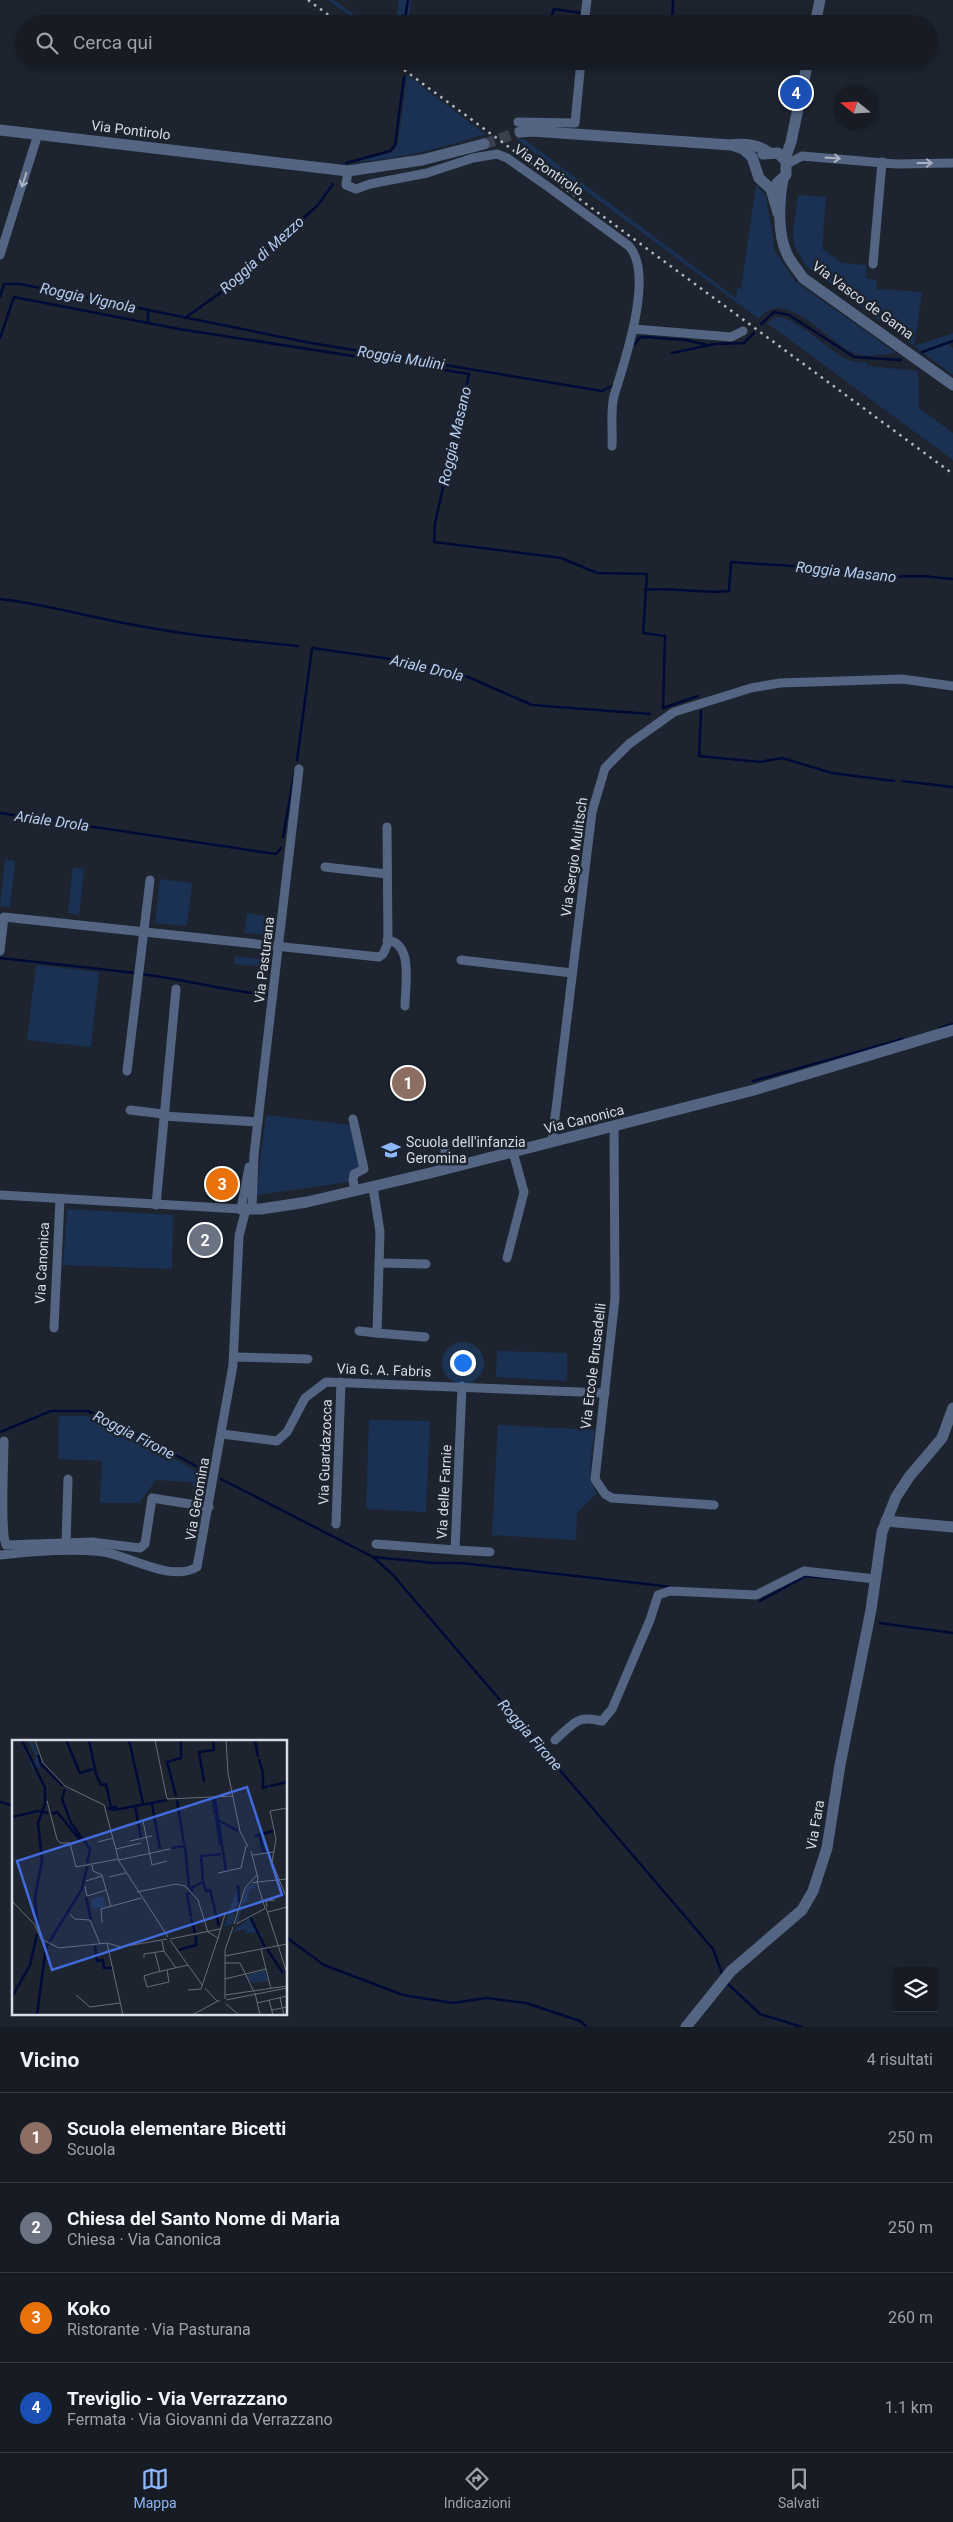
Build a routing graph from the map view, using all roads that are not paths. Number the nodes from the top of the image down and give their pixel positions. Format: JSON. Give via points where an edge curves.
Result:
{"nodes":[{"id":1,"x":586,"y":0,"type":"edge"},
{"id":2,"x":820,"y":0,"type":"edge"},
{"id":3,"x":585,"y":15,"type":"edge"},
{"id":4,"x":817,"y":15,"type":"edge"},
{"id":5,"x":580,"y":70,"type":"edge"},
{"id":6,"x":806,"y":70,"type":"edge"},
{"id":7,"x":797,"y":116,"type":"junction"},
{"id":8,"x":519,"y":127,"type":"joint"},
{"id":9,"x":0,"y":130,"type":"edge"},
{"id":10,"x":38,"y":134,"type":"junction"},
{"id":11,"x":484,"y":144,"type":"tunnel mouth"},
{"id":12,"x":731,"y":145,"type":"junction"},
{"id":13,"x":770,"y":152,"type":"junction"},
{"id":14,"x":786,"y":162,"type":"junction"},
{"id":15,"x":882,"y":162,"type":"junction"},
{"id":16,"x":953,"y":164,"type":"edge"},
{"id":17,"x":756,"y":168,"type":"junction"},
{"id":18,"x":348,"y":171,"type":"junction"},
{"id":19,"x":783,"y":179,"type":"junction"},
{"id":20,"x":763,"y":181,"type":"junction"},
{"id":21,"x":781,"y":222,"type":"junction"},
{"id":22,"x":0,"y":254,"type":"edge"},
{"id":23,"x":873,"y":264,"type":"dead end"},
{"id":24,"x":634,"y":329,"type":"junction"},
{"id":25,"x":744,"y":331,"type":"dead end"},
{"id":26,"x":953,"y":385,"type":"edge"},
{"id":27,"x":612,"y":446,"type":"dead end"},
{"id":28,"x":953,"y":686,"type":"edge"},
{"id":29,"x":299,"y":768,"type":"dead end"},
{"id":30,"x":387,"y":827,"type":"dead end"},
{"id":31,"x":325,"y":867,"type":"dead end"},
{"id":32,"x":387,"y":874,"type":"junction"},
{"id":33,"x":150,"y":880,"type":"dead end"},
{"id":34,"x":144,"y":932,"type":"junction"},
{"id":35,"x":387,"y":940,"type":"junction"},
{"id":36,"x":279,"y":946,"type":"junction"},
{"id":37,"x":0,"y":951,"type":"edge"},
{"id":38,"x":461,"y":960,"type":"dead end"},
{"id":39,"x":572,"y":973,"type":"junction"},
{"id":40,"x":176,"y":989,"type":"dead end"},
{"id":41,"x":405,"y":1006,"type":"dead end"},
{"id":42,"x":953,"y":1030,"type":"edge"},
{"id":43,"x":127,"y":1071,"type":"dead end"},
{"id":44,"x":130,"y":1110,"type":"dead end"},
{"id":45,"x":163,"y":1115,"type":"junction"},
{"id":46,"x":353,"y":1119,"type":"dead end"},
{"id":47,"x":258,"y":1122,"type":"junction"},
{"id":48,"x":614,"y":1127,"type":"junction"},
{"id":49,"x":552,"y":1142,"type":"junction"},
{"id":50,"x":445,"y":1143,"type":"dead end"},
{"id":51,"x":513,"y":1152,"type":"junction"},
{"id":52,"x":445,"y":1170,"type":"junction"},
{"id":53,"x":373,"y":1187,"type":"junction"},
{"id":54,"x":355,"y":1191,"type":"junction"},
{"id":55,"x":0,"y":1195,"type":"edge"},
{"id":56,"x":60,"y":1199,"type":"junction"},
{"id":57,"x":156,"y":1205,"type":"junction"},
{"id":58,"x":243,"y":1209,"type":"junction"},
{"id":59,"x":507,"y":1258,"type":"dead end"},
{"id":60,"x":379,"y":1262,"type":"junction"},
{"id":61,"x":426,"y":1264,"type":"dead end"},
{"id":62,"x":54,"y":1328,"type":"dead end"},
{"id":63,"x":359,"y":1331,"type":"dead end"},
{"id":64,"x":376,"y":1333,"type":"junction"},
{"id":65,"x":425,"y":1337,"type":"dead end"},
{"id":66,"x":234,"y":1357,"type":"junction"},
{"id":67,"x":308,"y":1359,"type":"dead end"},
{"id":68,"x":341,"y":1382,"type":"junction"},
{"id":69,"x":462,"y":1386,"type":"junction"},
{"id":70,"x":605,"y":1393,"type":"junction"},
{"id":71,"x":953,"y":1408,"type":"edge"},
{"id":72,"x":222,"y":1434,"type":"junction"},
{"id":73,"x":4,"y":1441,"type":"dead end"},
{"id":74,"x":68,"y":1479,"type":"dead end"},
{"id":75,"x":714,"y":1504,"type":"dead end"},
{"id":76,"x":209,"y":1507,"type":"junction"},
{"id":77,"x":886,"y":1521,"type":"junction"},
{"id":78,"x":336,"y":1524,"type":"dead end"},
{"id":79,"x":953,"y":1527,"type":"edge"},
{"id":80,"x":66,"y":1543,"type":"junction"},
{"id":81,"x":376,"y":1544,"type":"dead end"},
{"id":82,"x":455,"y":1550,"type":"junction"},
{"id":83,"x":490,"y":1552,"type":"dead end"},
{"id":84,"x":0,"y":1555,"type":"edge"},
{"id":85,"x":876,"y":1579,"type":"junction"},
{"id":86,"x":555,"y":1740,"type":"dead end"},
{"id":87,"x":686,"y":2027,"type":"edge"}],
"edges":[{"from":1,"to":3,"type":"street"},
{"from":2,"to":4,"type":"street"},
{"from":5,"to":8,"type":"street","via":[[575,123]]},
{"from":6,"to":7,"type":"street"},
{"from":7,"to":13,"type":"street","via":[[788,139],[780,148]]},
{"from":7,"to":14,"type":"street"},
{"from":8,"to":12,"type":"street","name":"Via Pontirolo","via":[[532,131]]},
{"from":9,"to":10,"type":"street","name":"Via Pontirolo"},
{"from":10,"to":18,"type":"street","name":"Via Pontirolo"},
{"from":10,"to":22,"type":"street","one_way":true},
{"from":11,"to":18,"type":"street","name":"Via Pontirolo","via":[[422,160]]},
{"from":12,"to":13,"type":"street","name":"Via Pontirolo","via":[[754,145]]},
{"from":12,"to":17,"type":"street","name":"Via Pontirolo","via":[[752,157]]},
{"from":13,"to":14,"type":"street"},
{"from":13,"to":17,"type":"street","via":[[760,158]]},
{"from":14,"to":15,"type":"street","one_way":true,"via":[[802,156]]},
{"from":14,"to":19,"type":"street","via":[[788,170]]},
{"from":15,"to":16,"type":"street","one_way":true},
{"from":15,"to":23,"type":"street"},
{"from":17,"to":20,"type":"street"},
{"from":18,"to":24,"type":"street","name":"Via Pontirolo","via":[[346,185],[356,189],[427,173],[473,158],[497,154],[507,158],[634,252],[638,275]]},
{"from":19,"to":20,"type":"street","via":[[773,184]]},
{"from":19,"to":21,"type":"street","name":"Via Vasco de Gama"},
{"from":20,"to":21,"type":"street","name":"Via Vasco de Gama","via":[[771,189]]},
{"from":21,"to":26,"type":"street","name":"Via Vasco de Gama","via":[[787,255],[803,278]]},
{"from":24,"to":25,"type":"street","via":[[731,337]]},
{"from":24,"to":27,"type":"street","name":"Via Pontirolo","via":[[614,397]]},
{"from":28,"to":39,"type":"street","name":"Via Sergio Mulitsch","via":[[902,679],[770,684],[674,712],[629,744],[605,768],[592,812]]},
{"from":29,"to":36,"type":"street","name":"Via Pasturana"},
{"from":30,"to":32,"type":"street"},
{"from":31,"to":32,"type":"street"},
{"from":32,"to":35,"type":"street"},
{"from":33,"to":34,"type":"street"},
{"from":34,"to":36,"type":"street"},
{"from":34,"to":37,"type":"street","via":[[4,917]]},
{"from":34,"to":43,"type":"street"},
{"from":35,"to":36,"type":"street","via":[[383,954],[374,957]]},
{"from":35,"to":41,"type":"street","via":[[397,942],[404,952]]},
{"from":36,"to":47,"type":"street","name":"Via Pasturana"},
{"from":38,"to":39,"type":"street"},
{"from":39,"to":49,"type":"street","name":"Via Sergio Mulitsch"},
{"from":40,"to":45,"type":"street"},
{"from":42,"to":48,"type":"street","name":"Via Canonica","via":[[754,1090]]},
{"from":44,"to":45,"type":"street"},
{"from":45,"to":47,"type":"street"},
{"from":45,"to":57,"type":"street"},
{"from":46,"to":54,"type":"street","via":[[364,1170],[354,1174]]},
{"from":47,"to":58,"type":"street","name":"Via Pasturana"},
{"from":48,"to":49,"type":"street","name":"Via Canonica"},
{"from":48,"to":70,"type":"street","name":"Via Ercole Brusadelli","via":[[615,1298]]},
{"from":49,"to":51,"type":"street","name":"Via Canonica"},
{"from":50,"to":52,"type":"street"},
{"from":51,"to":52,"type":"street","name":"Via Canonica"},
{"from":51,"to":59,"type":"street","via":[[524,1192]]},
{"from":52,"to":53,"type":"street","name":"Via Canonica"},
{"from":53,"to":54,"type":"street","name":"Via Canonica"},
{"from":53,"to":60,"type":"street","via":[[380,1232]]},
{"from":54,"to":58,"type":"street","name":"Via Canonica","via":[[307,1202]]},
{"from":55,"to":56,"type":"street","name":"Via Canonica"},
{"from":56,"to":57,"type":"street","name":"Via Canonica"},
{"from":56,"to":62,"type":"street","name":"Via Canonica"},
{"from":57,"to":58,"type":"street","name":"Via Canonica"},
{"from":58,"to":66,"type":"street","name":"Via Geromina"},
{"from":60,"to":61,"type":"street"},
{"from":60,"to":64,"type":"street"},
{"from":63,"to":64,"type":"street"},
{"from":64,"to":65,"type":"street"},
{"from":66,"to":67,"type":"street"},
{"from":66,"to":72,"type":"street","name":"Via Geromina"},
{"from":68,"to":69,"type":"street","name":"Via G. A. Fabris"},
{"from":68,"to":72,"type":"street","name":"Via G. A. Fabris","via":[[326,1382],[305,1398],[287,1432],[277,1441]]},
{"from":68,"to":78,"type":"street","name":"Via Guardazocca"},
{"from":69,"to":70,"type":"street","name":"Via G. A. Fabris"},
{"from":69,"to":82,"type":"street","name":"Via delle Farnie"},
{"from":70,"to":75,"type":"street","name":"Via Ercole Brusadelli","via":[[595,1469],[595,1479],[605,1494],[620,1500]]},
{"from":71,"to":77,"type":"street","name":"Via Fara","via":[[942,1438],[901,1488]]},
{"from":72,"to":76,"type":"street","name":"Via Geromina"},
{"from":73,"to":80,"type":"street","via":[[0,1522],[3,1542],[10,1546]]},
{"from":74,"to":80,"type":"street"},
{"from":76,"to":80,"type":"street","via":[[152,1498],[143,1546]]},
{"from":76,"to":84,"type":"street","name":"Via Geromina","via":[[199,1563],[188,1571],[152,1567],[100,1551]]},
{"from":77,"to":79,"type":"street"},
{"from":77,"to":85,"type":"street","name":"Via Fara"},
{"from":81,"to":82,"type":"street","name":"Via delle Farnie"},
{"from":82,"to":83,"type":"street"},
{"from":85,"to":86,"type":"street","via":[[804,1571],[756,1595],[670,1591],[658,1595],[612,1709],[602,1721],[579,1719]]},
{"from":85,"to":87,"type":"street","name":"Via Fara","via":[[827,1848],[813,1890],[802,1910],[732,1971]]}]}
